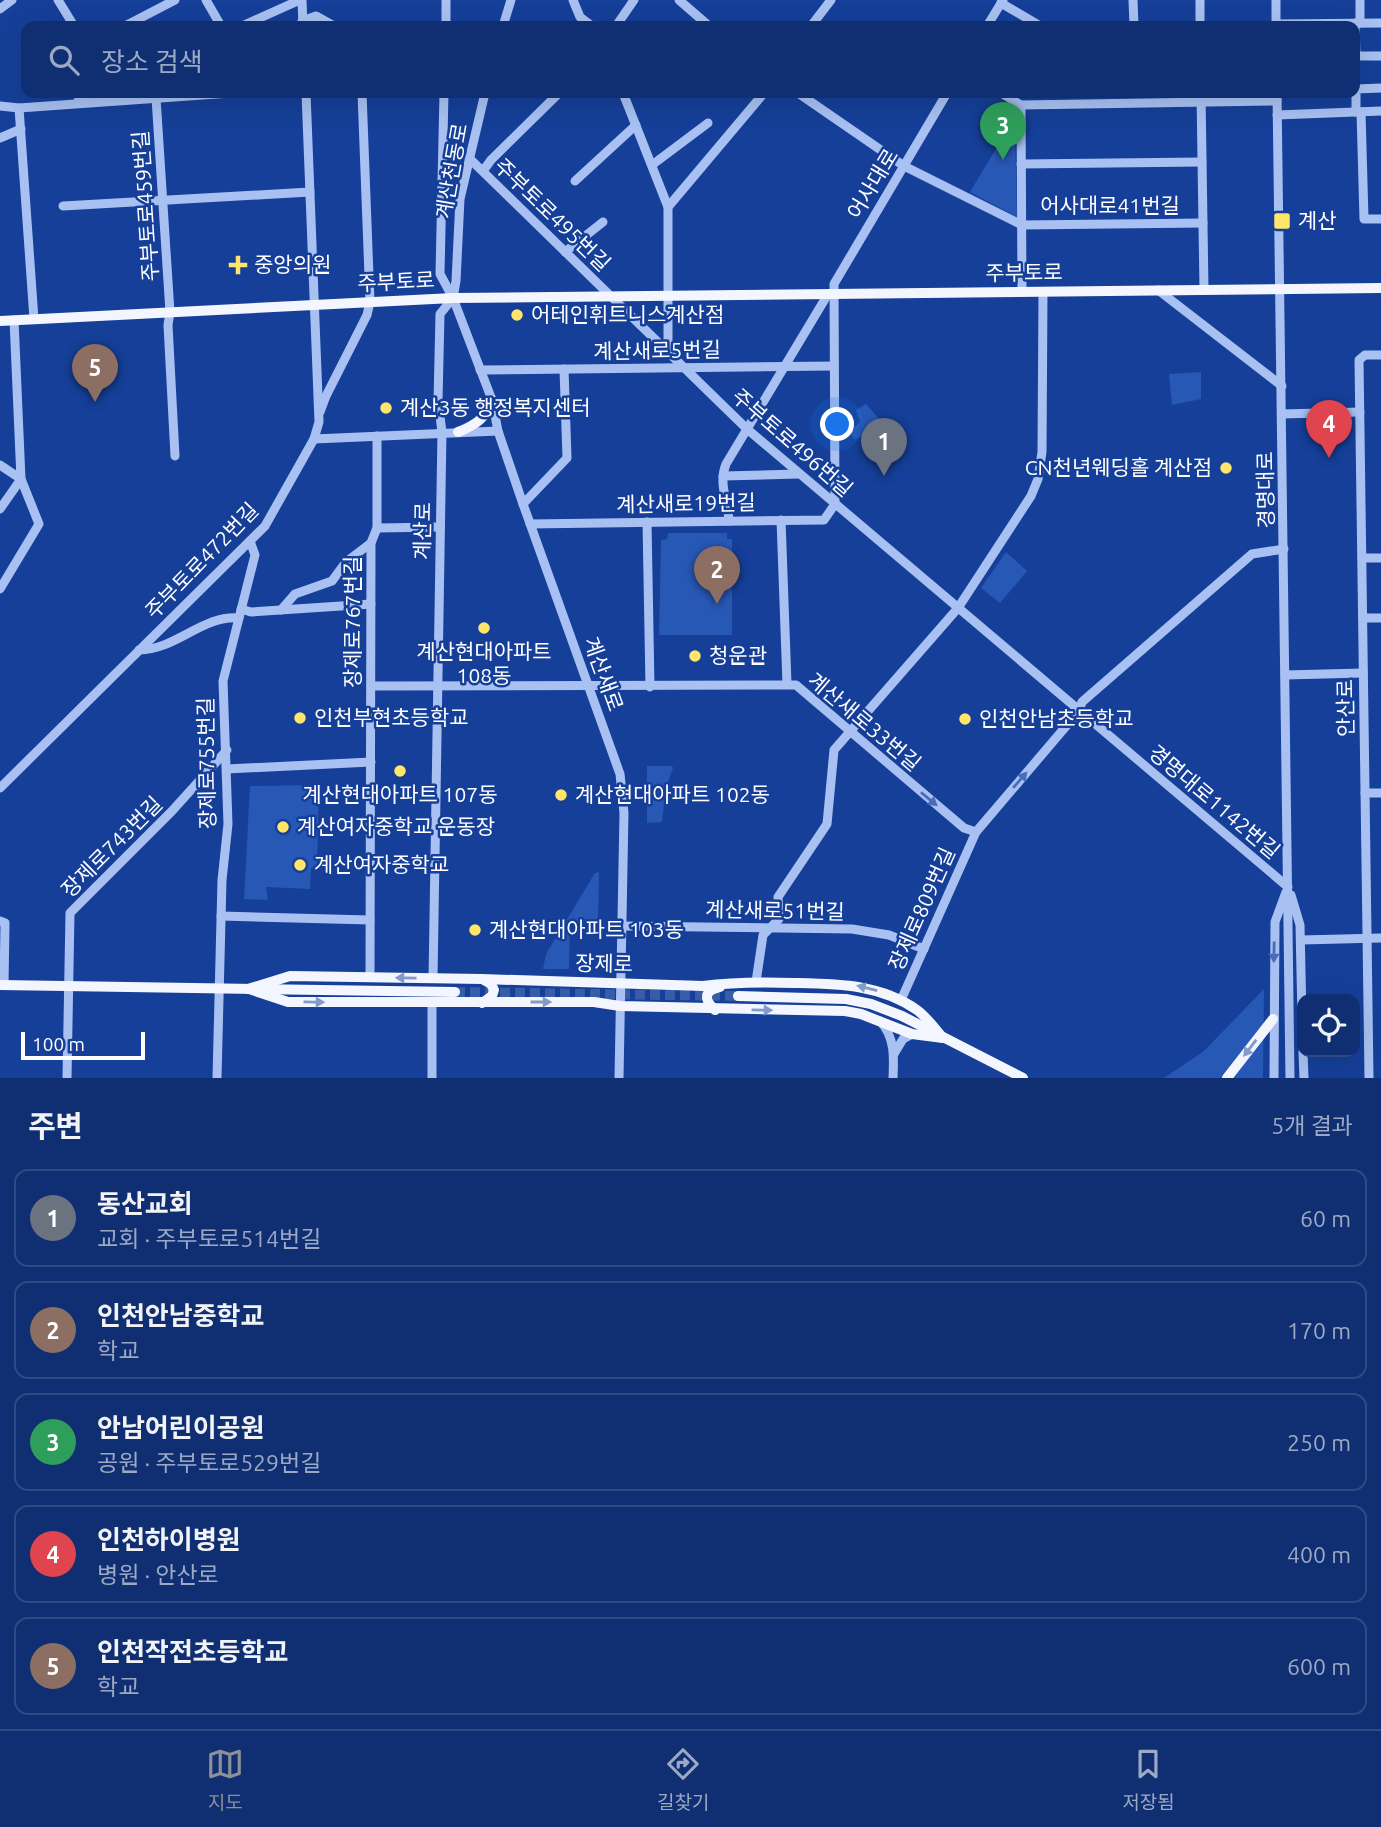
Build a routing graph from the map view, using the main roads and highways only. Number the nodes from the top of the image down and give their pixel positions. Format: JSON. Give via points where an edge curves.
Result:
{"nodes":[{"id":1,"x":1381,"y":288,"type":"edge"},
{"id":2,"x":0,"y":321,"type":"edge"},
{"id":3,"x":492,"y":400,"type":"road end"},
{"id":4,"x":457,"y":432,"type":"road end"},
{"id":5,"x":482,"y":979,"type":"junction"},
{"id":6,"x":736,"y":982,"type":"junction"},
{"id":7,"x":2,"y":985,"type":"edge"},
{"id":8,"x":248,"y":989,"type":"junction"},
{"id":9,"x":455,"y":992,"type":"tunnel mouth"},
{"id":10,"x":738,"y":996,"type":"tunnel mouth"},
{"id":11,"x":482,"y":1003,"type":"junction"},
{"id":12,"x":715,"y":1010,"type":"junction"},
{"id":13,"x":1273,"y":1019,"type":"road end"},
{"id":14,"x":943,"y":1038,"type":"junction"},
{"id":15,"x":1023,"y":1078,"type":"edge"},
{"id":16,"x":1227,"y":1078,"type":"edge"}],
"edges":[{"from":1,"to":2,"type":"main road","name":"주부토로","via":[[453,298]]},
{"from":3,"to":4,"type":"main road","via":[[480,421]]},
{"from":5,"to":6,"type":"main road","name":"장제로","via":[[703,986]]},
{"from":5,"to":8,"type":"main road","name":"장제로","one_way":true,"via":[[290,976]]},
{"from":5,"to":11,"type":"main road","via":[[494,990]]},
{"from":6,"to":12,"type":"main road","via":[[710,989],[707,999]]},
{"from":14,"to":6,"type":"main road","name":"장제로","one_way":true,"via":[[920,1012],[901,1000],[857,985]]},
{"from":7,"to":8,"type":"main road","name":"장제로"},
{"from":8,"to":9,"type":"main road","name":"장제로"},
{"from":8,"to":11,"type":"main road","name":"장제로","one_way":true,"via":[[288,1002]]},
{"from":10,"to":14,"type":"main road","name":"장제로","via":[[871,1004]]},
{"from":11,"to":12,"type":"main road","name":"장제로","one_way":true,"via":[[594,1002]]},
{"from":12,"to":14,"type":"main road","name":"장제로","one_way":true,"via":[[845,1011],[912,1034]]},
{"from":13,"to":16,"type":"main road","one_way":true},
{"from":14,"to":15,"type":"main road","name":"장제로"}]}
